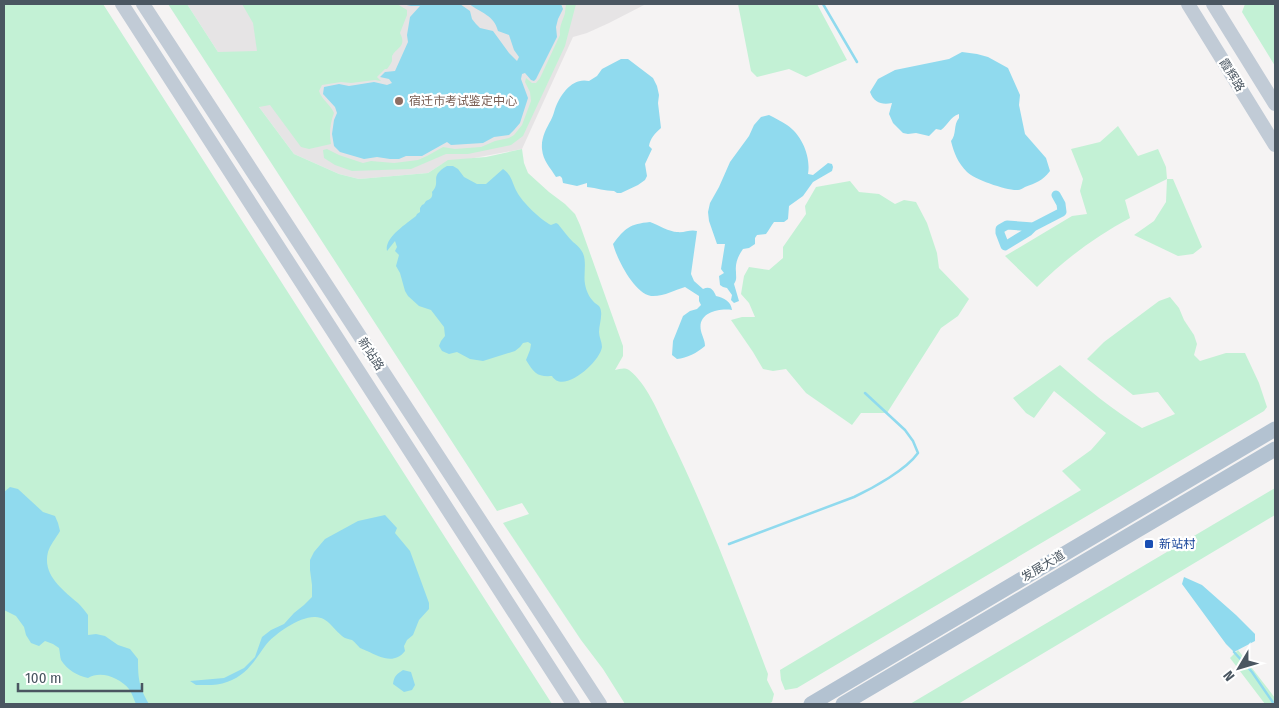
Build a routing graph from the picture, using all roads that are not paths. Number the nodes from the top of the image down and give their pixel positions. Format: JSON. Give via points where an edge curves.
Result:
{"nodes":[{"id":1,"x":122,"y":4,"type":"edge"},
{"id":2,"x":143,"y":4,"type":"edge"},
{"id":3,"x":1188,"y":4,"type":"edge"},
{"id":4,"x":1214,"y":4,"type":"edge"},
{"id":5,"x":1275,"y":104,"type":"edge"},
{"id":6,"x":1275,"y":145,"type":"edge"},
{"id":7,"x":1275,"y":429,"type":"edge"},
{"id":8,"x":1275,"y":449,"type":"edge"},
{"id":9,"x":573,"y":704,"type":"edge"},
{"id":10,"x":600,"y":704,"type":"edge"},
{"id":11,"x":811,"y":704,"type":"edge"},
{"id":12,"x":843,"y":704,"type":"edge"}],
"edges":[{"from":1,"to":9,"type":"street","name":"新站路"},
{"from":2,"to":10,"type":"street","name":"新站路"},
{"from":3,"to":6,"type":"street","name":"霞辉路"},
{"from":4,"to":5,"type":"street","name":"霞辉路"},
{"from":7,"to":11,"type":"main road","name":"发展大道"},
{"from":8,"to":12,"type":"main road","name":"发展大道"}]}
